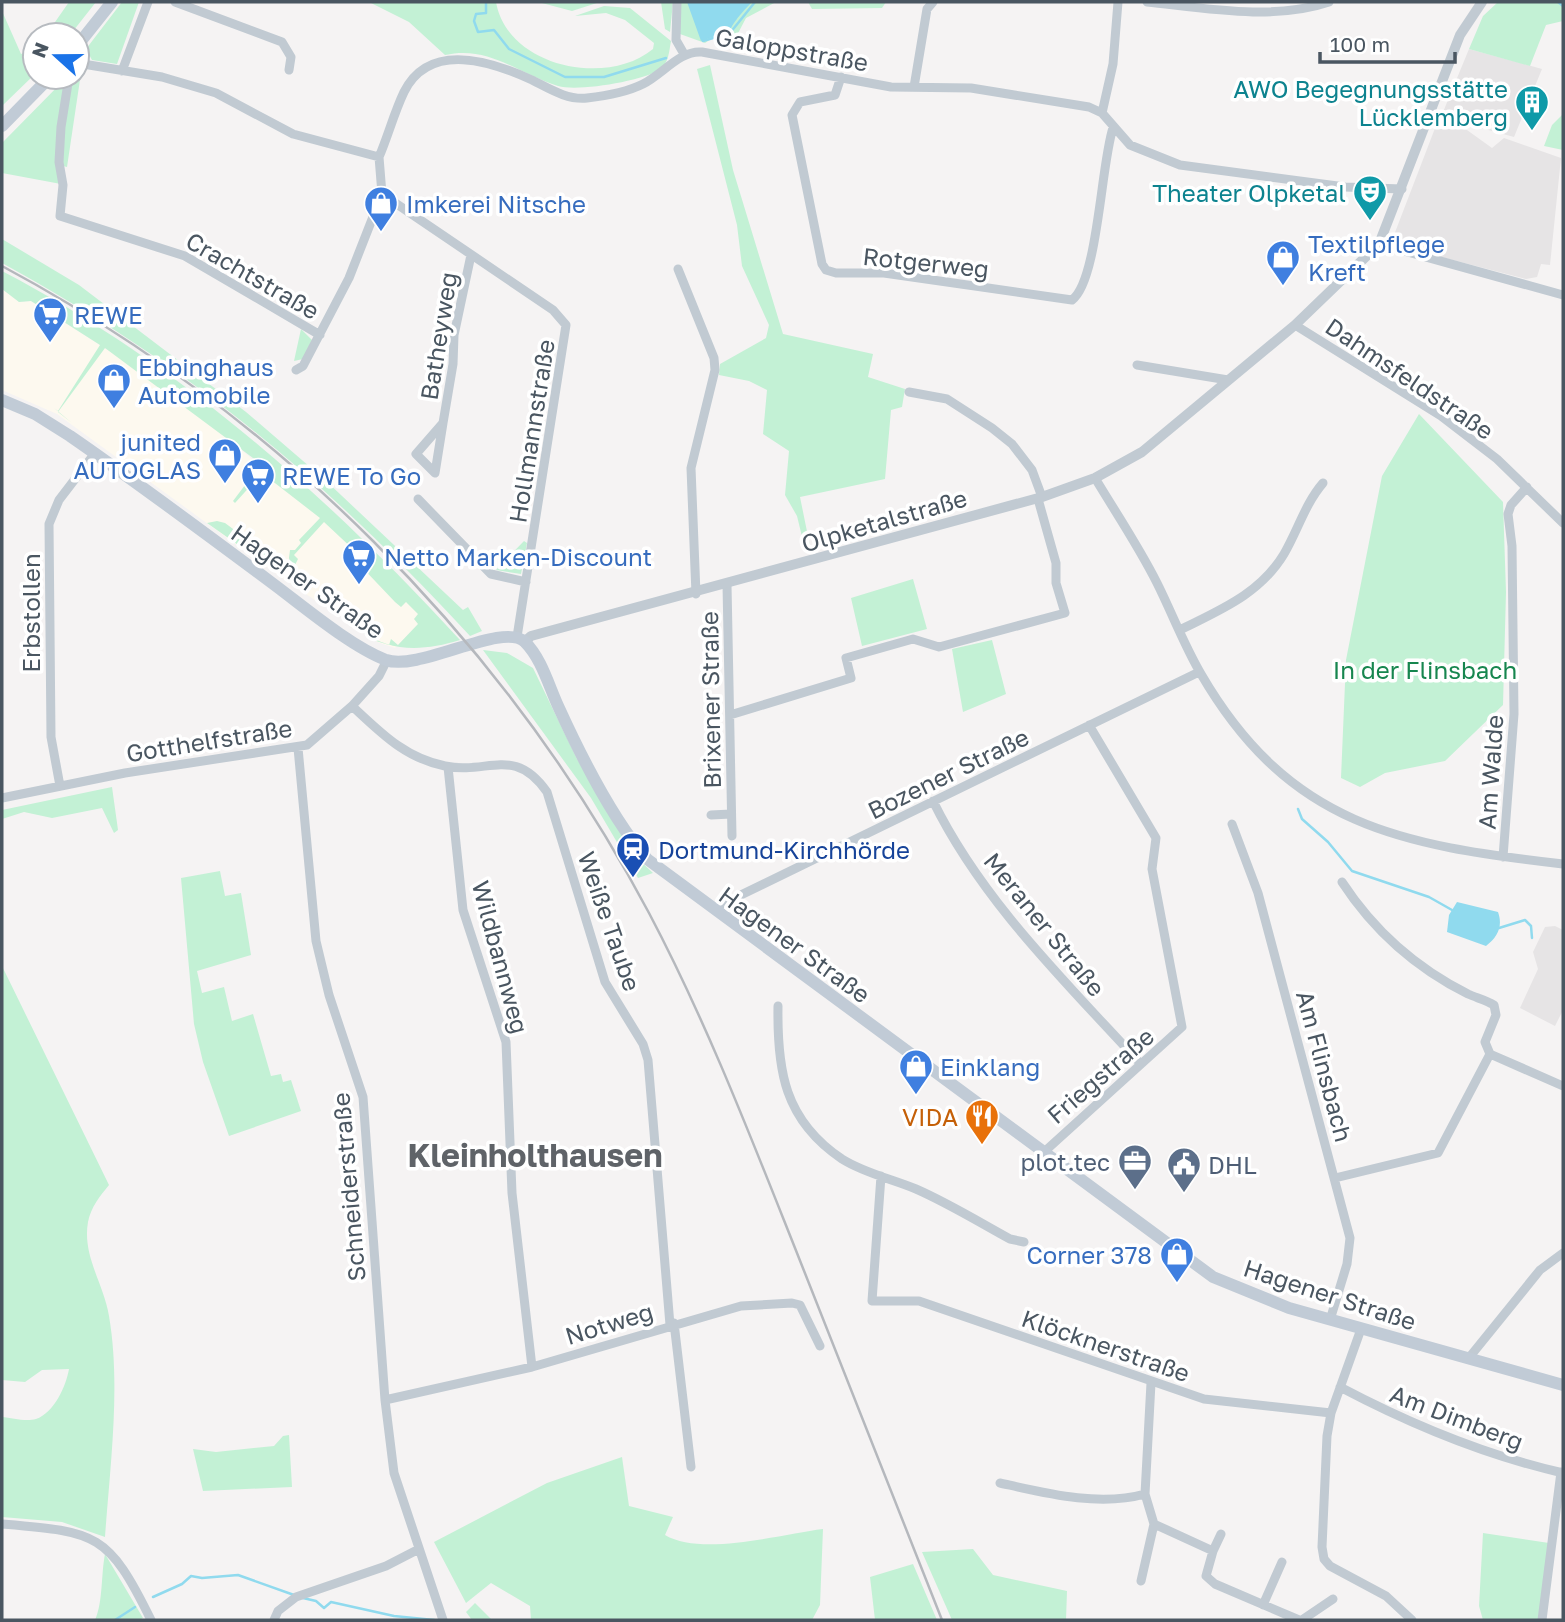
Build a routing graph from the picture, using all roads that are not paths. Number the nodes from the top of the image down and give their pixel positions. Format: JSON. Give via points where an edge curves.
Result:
{"nodes":[{"id":1,"x":112,"y":2,"type":"edge"},
{"id":2,"x":148,"y":2,"type":"edge"},
{"id":3,"x":174,"y":2,"type":"edge"},
{"id":4,"x":677,"y":2,"type":"edge"},
{"id":5,"x":933,"y":2,"type":"edge"},
{"id":6,"x":1118,"y":2,"type":"edge"},
{"id":7,"x":1147,"y":2,"type":"edge"},
{"id":8,"x":1329,"y":2,"type":"edge"},
{"id":9,"x":1482,"y":2,"type":"edge"},
{"id":10,"x":91,"y":28,"type":"edge"},
{"id":11,"x":684,"y":54,"type":"junction"},
{"id":12,"x":91,"y":65,"type":"edge"},
{"id":13,"x":289,"y":70,"type":"dead end"},
{"id":14,"x":122,"y":71,"type":"junction"},
{"id":15,"x":841,"y":77,"type":"junction"},
{"id":16,"x":914,"y":88,"type":"junction"},
{"id":17,"x":36,"y":91,"type":"edge"},
{"id":18,"x":67,"y":91,"type":"edge"},
{"id":19,"x":1102,"y":113,"type":"junction"},
{"id":20,"x":2,"y":126,"type":"edge"},
{"id":21,"x":1112,"y":128,"type":"junction"},
{"id":22,"x":379,"y":157,"type":"junction"},
{"id":23,"x":1402,"y":189,"type":"junction"},
{"id":24,"x":382,"y":194,"type":"junction"},
{"id":25,"x":1379,"y":244,"type":"junction"},
{"id":26,"x":471,"y":256,"type":"junction"},
{"id":27,"x":678,"y":269,"type":"dead end"},
{"id":28,"x":1563,"y":295,"type":"edge"},
{"id":29,"x":1295,"y":325,"type":"junction"},
{"id":30,"x":320,"y":335,"type":"junction"},
{"id":31,"x":1137,"y":365,"type":"dead end"},
{"id":32,"x":296,"y":370,"type":"dead end"},
{"id":33,"x":1228,"y":380,"type":"junction"},
{"id":34,"x":909,"y":392,"type":"dead end"},
{"id":35,"x":2,"y":400,"type":"edge"},
{"id":36,"x":443,"y":423,"type":"junction"},
{"id":37,"x":95,"y":453,"type":"junction"},
{"id":38,"x":1095,"y":478,"type":"junction"},
{"id":39,"x":1323,"y":483,"type":"dead end"},
{"id":40,"x":1528,"y":487,"type":"junction"},
{"id":41,"x":1040,"y":498,"type":"junction"},
{"id":42,"x":418,"y":499,"type":"dead end"},
{"id":43,"x":1563,"y":523,"type":"edge"},
{"id":44,"x":526,"y":582,"type":"junction"},
{"id":45,"x":727,"y":585,"type":"junction"},
{"id":46,"x":696,"y":594,"type":"junction"},
{"id":47,"x":1180,"y":630,"type":"junction"},
{"id":48,"x":520,"y":640,"type":"junction"},
{"id":49,"x":387,"y":660,"type":"junction"},
{"id":50,"x":1199,"y":672,"type":"junction"},
{"id":51,"x":352,"y":706,"type":"junction"},
{"id":52,"x":730,"y":715,"type":"junction"},
{"id":53,"x":1089,"y":725,"type":"junction"},
{"id":54,"x":298,"y":748,"type":"junction"},
{"id":55,"x":448,"y":767,"type":"junction"},
{"id":56,"x":60,"y":786,"type":"junction"},
{"id":57,"x":2,"y":798,"type":"edge"},
{"id":58,"x":933,"y":801,"type":"junction"},
{"id":59,"x":731,"y":814,"type":"junction"},
{"id":60,"x":711,"y":815,"type":"dead end"},
{"id":61,"x":1232,"y":824,"type":"dead end"},
{"id":62,"x":732,"y":836,"type":"dead end"},
{"id":63,"x":1503,"y":858,"type":"junction"},
{"id":64,"x":1563,"y":864,"type":"edge"},
{"id":65,"x":1342,"y":882,"type":"dead end"},
{"id":66,"x":714,"y":908,"type":"junction"},
{"id":67,"x":778,"y":1006,"type":"dead end"},
{"id":68,"x":1490,"y":1054,"type":"junction"},
{"id":69,"x":1139,"y":1062,"type":"junction"},
{"id":70,"x":1563,"y":1086,"type":"edge"},
{"id":71,"x":1044,"y":1152,"type":"junction"},
{"id":72,"x":881,"y":1176,"type":"junction"},
{"id":73,"x":1335,"y":1178,"type":"junction"},
{"id":74,"x":1024,"y":1242,"type":"dead end"},
{"id":75,"x":1563,"y":1253,"type":"edge"},
{"id":76,"x":1330,"y":1320,"type":"junction"},
{"id":77,"x":672,"y":1324,"type":"junction"},
{"id":78,"x":1361,"y":1329,"type":"junction"},
{"id":79,"x":820,"y":1346,"type":"dead end"},
{"id":80,"x":1468,"y":1359,"type":"junction"},
{"id":81,"x":532,"y":1367,"type":"junction"},
{"id":82,"x":1151,"y":1382,"type":"junction"},
{"id":83,"x":1563,"y":1385,"type":"edge"},
{"id":84,"x":1340,"y":1387,"type":"junction"},
{"id":85,"x":385,"y":1400,"type":"junction"},
{"id":86,"x":1331,"y":1413,"type":"junction"},
{"id":87,"x":691,"y":1467,"type":"dead end"},
{"id":88,"x":1562,"y":1472,"type":"edge"},
{"id":89,"x":1000,"y":1483,"type":"dead end"},
{"id":90,"x":1145,"y":1494,"type":"junction"},
{"id":91,"x":2,"y":1524,"type":"edge"},
{"id":92,"x":1154,"y":1524,"type":"junction"},
{"id":93,"x":1221,"y":1534,"type":"dead end"},
{"id":94,"x":419,"y":1549,"type":"junction"},
{"id":95,"x":1213,"y":1551,"type":"junction"},
{"id":96,"x":1282,"y":1562,"type":"dead end"},
{"id":97,"x":1141,"y":1581,"type":"dead end"},
{"id":98,"x":1333,"y":1599,"type":"dead end"},
{"id":99,"x":1263,"y":1605,"type":"junction"},
{"id":100,"x":443,"y":1618,"type":"edge"},
{"id":101,"x":151,"y":1620,"type":"edge"},
{"id":102,"x":274,"y":1620,"type":"edge"},
{"id":103,"x":1301,"y":1620,"type":"edge"},
{"id":104,"x":1412,"y":1620,"type":"edge"},
{"id":105,"x":1542,"y":1620,"type":"edge"}],
"edges":[{"from":1,"to":10,"type":"main road"},
{"from":2,"to":14,"type":"street"},
{"from":3,"to":13,"type":"street","via":[[282,42],[291,57]]},
{"from":4,"to":11,"type":"street","via":[[676,40]]},
{"from":5,"to":16,"type":"street","via":[[927,9]]},
{"from":6,"to":19,"type":"street","via":[[1113,64]]},
{"from":7,"to":8,"type":"street","via":[[1291,10]]},
{"from":9,"to":23,"type":"street","name":"Olpketalstraße","via":[[1460,36]]},
{"from":11,"to":15,"type":"street","name":"Galoppstraße","via":[[704,52]]},
{"from":11,"to":22,"type":"street","name":"Galoppstraße","via":[[644,83],[584,99],[559,95],[486,62],[451,59],[416,77],[405,90]]},
{"from":12,"to":14,"type":"street"},
{"from":14,"to":22,"type":"street","via":[[216,93],[293,134]]},
{"from":15,"to":16,"type":"street","name":"Galoppstraße"},
{"from":15,"to":21,"type":"street","name":"Rotgerweg","via":[[835,95],[800,102],[792,115],[822,264],[836,273],[884,273],[1072,300],[1083,285]]},
{"from":16,"to":19,"type":"street","name":"Galoppstraße","via":[[971,88]]},
{"from":17,"to":20,"type":"main road"},
{"from":18,"to":30,"type":"street","name":"Crachtstraße","via":[[59,162],[61,216],[185,256]]},
{"from":19,"to":21,"type":"street"},
{"from":21,"to":23,"type":"street","via":[[1138,150],[1180,165],[1345,187]]},
{"from":22,"to":24,"type":"street"},
{"from":23,"to":25,"type":"street","name":"Olpketalstraße"},
{"from":24,"to":26,"type":"street","name":"Hollmannstraße"},
{"from":24,"to":30,"type":"street","name":"Crachtstraße","via":[[349,278]]},
{"from":25,"to":28,"type":"street"},
{"from":25,"to":29,"type":"street","name":"Olpketalstraße"},
{"from":26,"to":36,"type":"street","name":"Batheyweg","via":[[454,335]]},
{"from":26,"to":44,"type":"street","name":"Hollmannstraße","via":[[553,310],[566,325]]},
{"from":27,"to":46,"type":"street","via":[[715,370],[691,468]]},
{"from":29,"to":33,"type":"street","name":"Olpketalstraße"},
{"from":29,"to":40,"type":"street","name":"Dahmsfeldstraße","via":[[1441,416]]},
{"from":30,"to":32,"type":"street","name":"Crachtstraße","via":[[303,366]]},
{"from":31,"to":33,"type":"street"},
{"from":33,"to":38,"type":"street","name":"Olpketalstraße","via":[[1142,452]]},
{"from":34,"to":41,"type":"street","via":[[947,399],[1012,444],[1032,470]]},
{"from":35,"to":37,"type":"main road","name":"Hagener Straße","via":[[38,416]]},
{"from":36,"to":36,"type":"street","name":"Batheyweg","via":[[438,460],[435,473],[416,454]]},
{"from":37,"to":49,"type":"main road","name":"Hagener Straße","via":[[314,614]]},
{"from":37,"to":56,"type":"street","name":"Erbstollen","via":[[59,500],[49,524],[51,737]]},
{"from":38,"to":41,"type":"street","name":"Olpketalstraße"},
{"from":38,"to":47,"type":"street","via":[[1139,549]]},
{"from":39,"to":47,"type":"street","via":[[1268,576],[1238,601]]},
{"from":40,"to":43,"type":"street","name":"Dahmsfeldstraße"},
{"from":40,"to":63,"type":"street","name":"Am Walde","via":[[1508,514],[1514,714]]},
{"from":41,"to":45,"type":"street","name":"Olpketalstraße"},
{"from":41,"to":52,"type":"street","via":[[1065,612],[939,648],[913,639],[846,658],[851,678]]},
{"from":42,"to":44,"type":"street","via":[[491,574]]},
{"from":44,"to":48,"type":"street","name":"Hollmannstraße"},
{"from":45,"to":46,"type":"street","name":"Olpketalstraße"},
{"from":45,"to":52,"type":"street","name":"Brixener Straße"},
{"from":46,"to":48,"type":"street","name":"Olpketalstraße"},
{"from":47,"to":50,"type":"street"},
{"from":48,"to":49,"type":"main road","name":"Hagener Straße","via":[[483,641],[424,658]]},
{"from":48,"to":66,"type":"main road","name":"Hagener Straße","via":[[538,661],[578,746],[639,850]]},
{"from":49,"to":51,"type":"street","name":"Gotthelfstraße"},
{"from":50,"to":53,"type":"street","name":"Bozener Straße"},
{"from":50,"to":63,"type":"street","via":[[1252,746],[1325,806],[1394,835]]},
{"from":51,"to":54,"type":"street","name":"Gotthelfstraße","via":[[320,736]]},
{"from":51,"to":55,"type":"street","name":"Weiße Taube","via":[[393,745]]},
{"from":52,"to":59,"type":"street","name":"Brixener Straße"},
{"from":53,"to":58,"type":"street","name":"Bozener Straße"},
{"from":53,"to":69,"type":"street","name":"Friegstraße","via":[[1156,838],[1152,869],[1182,1027]]},
{"from":54,"to":56,"type":"street","name":"Gotthelfstraße"},
{"from":54,"to":85,"type":"street","name":"Schneiderstraße","via":[[316,941],[363,1097]]},
{"from":55,"to":77,"type":"street","name":"Weiße Taube","via":[[524,768],[547,792],[605,982],[648,1060]]},
{"from":55,"to":81,"type":"street","name":"Wildbannweg","via":[[463,910],[506,1042],[512,1193]]},
{"from":56,"to":57,"type":"street","name":"Gotthelfstraße"},
{"from":58,"to":66,"type":"street","name":"Bozener Straße"},
{"from":58,"to":69,"type":"street","name":"Meraner Straße","via":[[1004,911]]},
{"from":59,"to":60,"type":"street","name":"Brixener Straße"},
{"from":59,"to":62,"type":"street","name":"Brixener Straße"},
{"from":61,"to":73,"type":"street","name":"Am Flinsbach","via":[[1258,893]]},
{"from":63,"to":64,"type":"street"},
{"from":65,"to":68,"type":"street","via":[[1362,912],[1410,958],[1494,1004],[1496,1015],[1485,1042]]},
{"from":66,"to":71,"type":"main road","name":"Hagener Straße"},
{"from":67,"to":72,"type":"street","via":[[781,1077],[804,1124],[844,1160]]},
{"from":68,"to":70,"type":"street"},
{"from":68,"to":73,"type":"street","via":[[1438,1153]]},
{"from":69,"to":71,"type":"street","name":"Friegstraße"},
{"from":71,"to":76,"type":"main road","name":"Hagener Straße","via":[[1213,1277],[1265,1300]]},
{"from":72,"to":74,"type":"street"},
{"from":72,"to":82,"type":"street","name":"Klöcknerstraße","via":[[872,1301],[919,1301]]},
{"from":73,"to":76,"type":"street","name":"Am Flinsbach","via":[[1350,1238]]},
{"from":75,"to":80,"type":"street","via":[[1540,1270]]},
{"from":76,"to":78,"type":"main road","name":"Hagener Straße"},
{"from":77,"to":79,"type":"street","name":"Notweg","via":[[741,1306],[792,1303],[805,1311]]},
{"from":77,"to":81,"type":"street","name":"Notweg"},
{"from":77,"to":87,"type":"street","name":"Weiße Taube"},
{"from":78,"to":80,"type":"main road","name":"Hagener Straße"},
{"from":78,"to":84,"type":"street"},
{"from":80,"to":83,"type":"main road","name":"Hagener Straße"},
{"from":81,"to":85,"type":"street","name":"Notweg"},
{"from":82,"to":86,"type":"street","name":"Klöcknerstraße","via":[[1204,1399]]},
{"from":82,"to":90,"type":"street"},
{"from":84,"to":86,"type":"street"},
{"from":84,"to":88,"type":"street","name":"Am Dimberg","via":[[1460,1443]]},
{"from":85,"to":94,"type":"street","name":"Schneiderstraße","via":[[394,1473]]},
{"from":86,"to":104,"type":"street","via":[[1326,1436],[1324,1559],[1338,1572],[1386,1596]]},
{"from":88,"to":105,"type":"street"},
{"from":89,"to":90,"type":"street","via":[[1114,1499]]},
{"from":90,"to":92,"type":"street"},
{"from":91,"to":101,"type":"street","via":[[83,1534],[102,1544],[118,1561]]},
{"from":92,"to":95,"type":"street"},
{"from":92,"to":97,"type":"street"},
{"from":93,"to":95,"type":"street"},
{"from":94,"to":100,"type":"street","name":"Schneiderstraße"},
{"from":94,"to":102,"type":"street","via":[[386,1566],[296,1597]]},
{"from":95,"to":99,"type":"street","via":[[1206,1576]]},
{"from":96,"to":99,"type":"street"},
{"from":98,"to":103,"type":"street"},
{"from":99,"to":103,"type":"street"}]}
